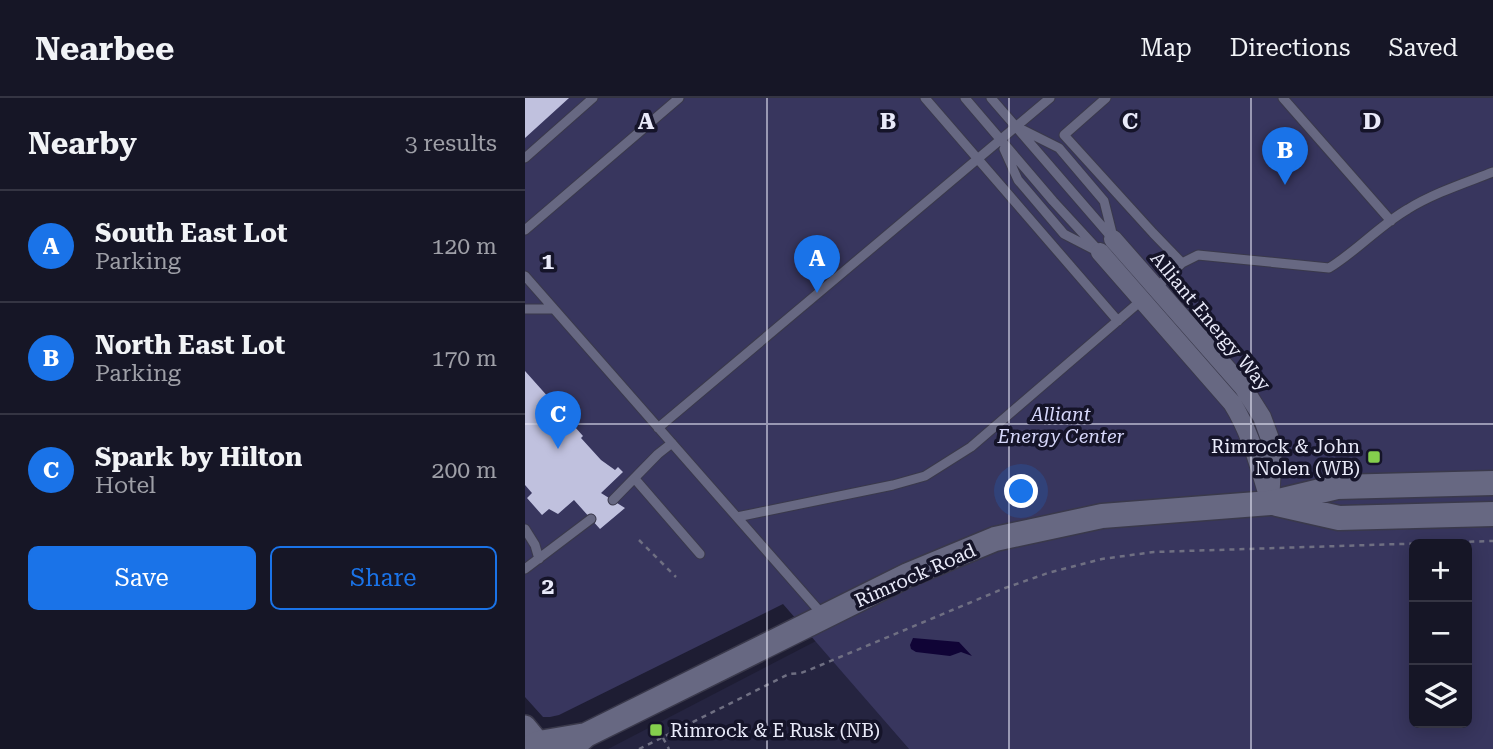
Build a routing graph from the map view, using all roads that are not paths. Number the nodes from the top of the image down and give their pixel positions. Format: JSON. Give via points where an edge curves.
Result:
{"nodes":[{"id":1,"x":593,"y":98,"type":"edge"},
{"id":2,"x":679,"y":98,"type":"edge"},
{"id":3,"x":925,"y":98,"type":"edge"},
{"id":4,"x":965,"y":98,"type":"edge"},
{"id":5,"x":991,"y":98,"type":"edge"},
{"id":6,"x":1050,"y":98,"type":"edge"},
{"id":7,"x":1106,"y":98,"type":"edge"},
{"id":8,"x":1283,"y":98,"type":"edge"},
{"id":9,"x":1017,"y":127,"type":"junction"},
{"id":10,"x":1001,"y":141,"type":"junction"},
{"id":11,"x":525,"y":158,"type":"edge"},
{"id":12,"x":978,"y":159,"type":"junction"},
{"id":13,"x":1493,"y":172,"type":"edge"},
{"id":14,"x":1391,"y":221,"type":"junction"},
{"id":15,"x":525,"y":230,"type":"edge"},
{"id":16,"x":1113,"y":239,"type":"junction"},
{"id":17,"x":1100,"y":252,"type":"junction"},
{"id":18,"x":1182,"y":263,"type":"junction"},
{"id":19,"x":525,"y":276,"type":"edge"},
{"id":20,"x":1157,"y":287,"type":"junction"},
{"id":21,"x":1142,"y":300,"type":"junction"},
{"id":22,"x":525,"y":309,"type":"edge"},
{"id":23,"x":554,"y":309,"type":"junction"},
{"id":24,"x":1118,"y":321,"type":"junction"},
{"id":25,"x":659,"y":428,"type":"junction"},
{"id":26,"x":672,"y":443,"type":"junction"},
{"id":27,"x":635,"y":479,"type":"junction"},
{"id":28,"x":1493,"y":483,"type":"edge"},
{"id":29,"x":613,"y":500,"type":"dead end"},
{"id":30,"x":1270,"y":503,"type":"junction"},
{"id":31,"x":1493,"y":514,"type":"edge"},
{"id":32,"x":737,"y":517,"type":"junction"},
{"id":33,"x":591,"y":519,"type":"dead end"},
{"id":34,"x":525,"y":529,"type":"edge"},
{"id":35,"x":700,"y":554,"type":"dead end"},
{"id":36,"x":540,"y":559,"type":"junction"},
{"id":37,"x":525,"y":569,"type":"edge"},
{"id":38,"x":824,"y":617,"type":"junction"},
{"id":39,"x":533,"y":742,"type":"edge"},
{"id":40,"x":578,"y":742,"type":"edge"}],
"edges":[{"from":1,"to":11,"type":"lane"},
{"from":2,"to":15,"type":"lane"},
{"from":3,"to":12,"type":"lane"},
{"from":4,"to":10,"type":"lane"},
{"from":5,"to":9,"type":"lane"},
{"from":6,"to":9,"type":"lane"},
{"from":7,"to":18,"type":"lane","via":[[1064,135]]},
{"from":8,"to":14,"type":"lane"},
{"from":9,"to":10,"type":"lane"},
{"from":9,"to":16,"type":"lane"},
{"from":9,"to":16,"type":"lane","via":[[1059,148],[1104,201]]},
{"from":10,"to":12,"type":"lane"},
{"from":10,"to":17,"type":"lane"},
{"from":10,"to":17,"type":"lane","via":[[1018,180],[1063,234]]},
{"from":12,"to":24,"type":"lane"},
{"from":12,"to":25,"type":"lane"},
{"from":13,"to":14,"type":"lane","via":[[1426,199]]},
{"from":14,"to":18,"type":"lane","via":[[1329,268],[1198,255]]},
{"from":16,"to":20,"type":"street","name":"Alliant Energy Way"},
{"from":17,"to":21,"type":"street","name":"Alliant Energy Way"},
{"from":18,"to":20,"type":"lane"},
{"from":19,"to":23,"type":"lane"},
{"from":20,"to":21,"type":"lane"},
{"from":20,"to":30,"type":"street","name":"Alliant Energy Way","via":[[1243,387],[1262,417],[1272,447]]},
{"from":21,"to":24,"type":"lane"},
{"from":21,"to":30,"type":"street","name":"Alliant Energy Way","via":[[1232,403],[1253,446]]},
{"from":22,"to":23,"type":"lane"},
{"from":23,"to":25,"type":"lane"},
{"from":24,"to":32,"type":"lane","via":[[971,447],[925,476]]},
{"from":25,"to":26,"type":"lane"},
{"from":26,"to":27,"type":"lane"},
{"from":26,"to":32,"type":"lane"},
{"from":27,"to":29,"type":"lane"},
{"from":27,"to":35,"type":"lane"},
{"from":28,"to":30,"type":"main road","name":"Rimrock Road","via":[[1337,487]]},
{"from":30,"to":31,"type":"main road","name":"Rimrock Road","via":[[1339,518]]},
{"from":30,"to":38,"type":"main road","name":"Rimrock Road","via":[[1102,516],[995,539]]},
{"from":32,"to":38,"type":"lane"},
{"from":33,"to":36,"type":"lane"},
{"from":34,"to":36,"type":"lane"},
{"from":36,"to":37,"type":"lane"},
{"from":38,"to":40,"type":"main road","name":"Rimrock Road"},
{"from":39,"to":40,"type":"main road","name":"Rimrock Road"}]}
